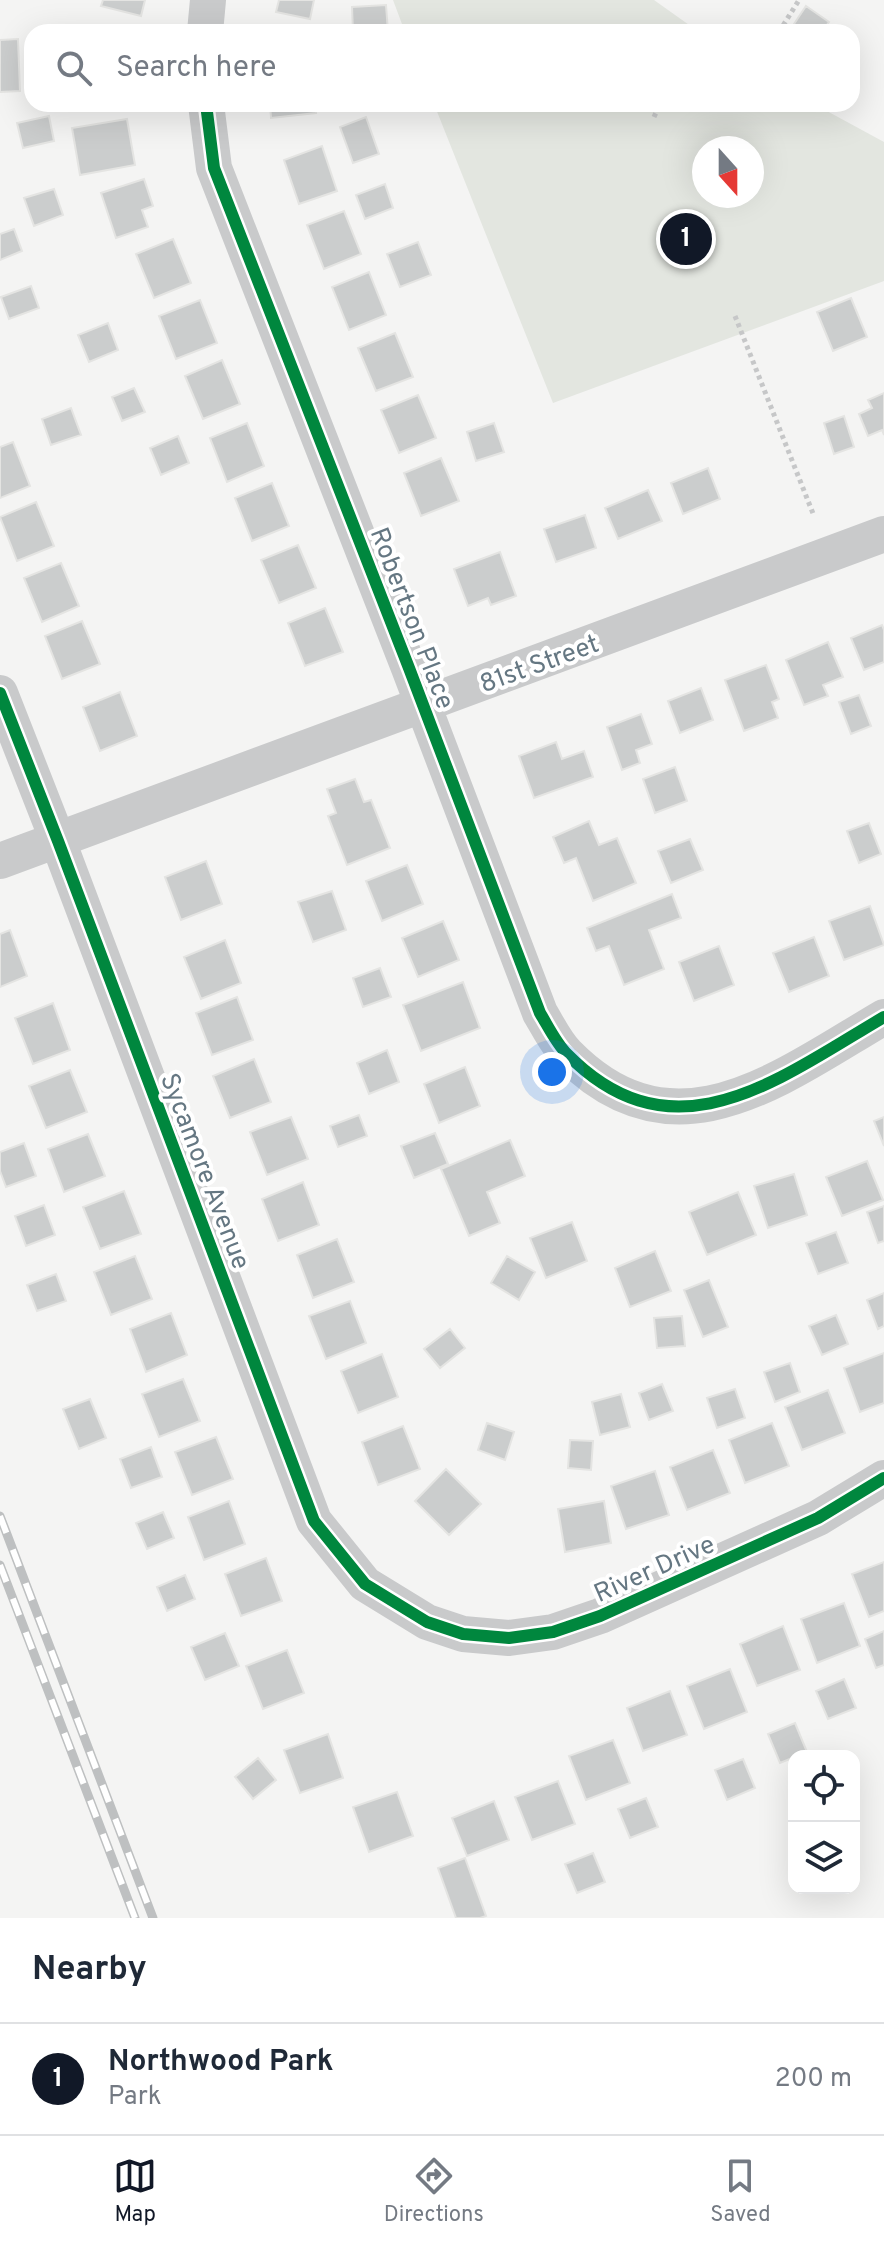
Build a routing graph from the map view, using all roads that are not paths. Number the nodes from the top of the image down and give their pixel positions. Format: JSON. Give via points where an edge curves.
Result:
{"nodes":[{"id":1,"x":208,"y":0,"type":"edge"},
{"id":2,"x":206,"y":24,"type":"edge"},
{"id":3,"x":207,"y":112,"type":"edge"},
{"id":4,"x":884,"y":534,"type":"edge"},
{"id":5,"x":0,"y":693,"type":"edge"},
{"id":6,"x":424,"y":706,"type":"junction"},
{"id":7,"x":58,"y":841,"type":"junction"},
{"id":8,"x":0,"y":861,"type":"edge"},
{"id":9,"x":884,"y":1017,"type":"edge"},
{"id":10,"x":884,"y":1478,"type":"edge"},
{"id":11,"x":427,"y":1622,"type":"joint"}],
"edges":[{"from":1,"to":2,"type":"street"},
{"from":3,"to":6,"type":"street","name":"Robertson Place","via":[[214,168]]},
{"from":4,"to":6,"type":"street","name":"81st Street"},
{"from":5,"to":7,"type":"street","name":"Sycamore Avenue"},
{"from":6,"to":7,"type":"street","name":"81st Street"},
{"from":6,"to":9,"type":"street","name":"Robertson Place","via":[[540,1013],[565,1052],[602,1083],[645,1104],[683,1108],[719,1102],[790,1072]]},
{"from":7,"to":8,"type":"street","name":"81st Street"},
{"from":7,"to":11,"type":"street","name":"Sycamore Avenue","via":[[314,1521],[365,1584]]},
{"from":10,"to":11,"type":"street","name":"River Drive","via":[[818,1518],[553,1632],[509,1638],[463,1634]]}]}
